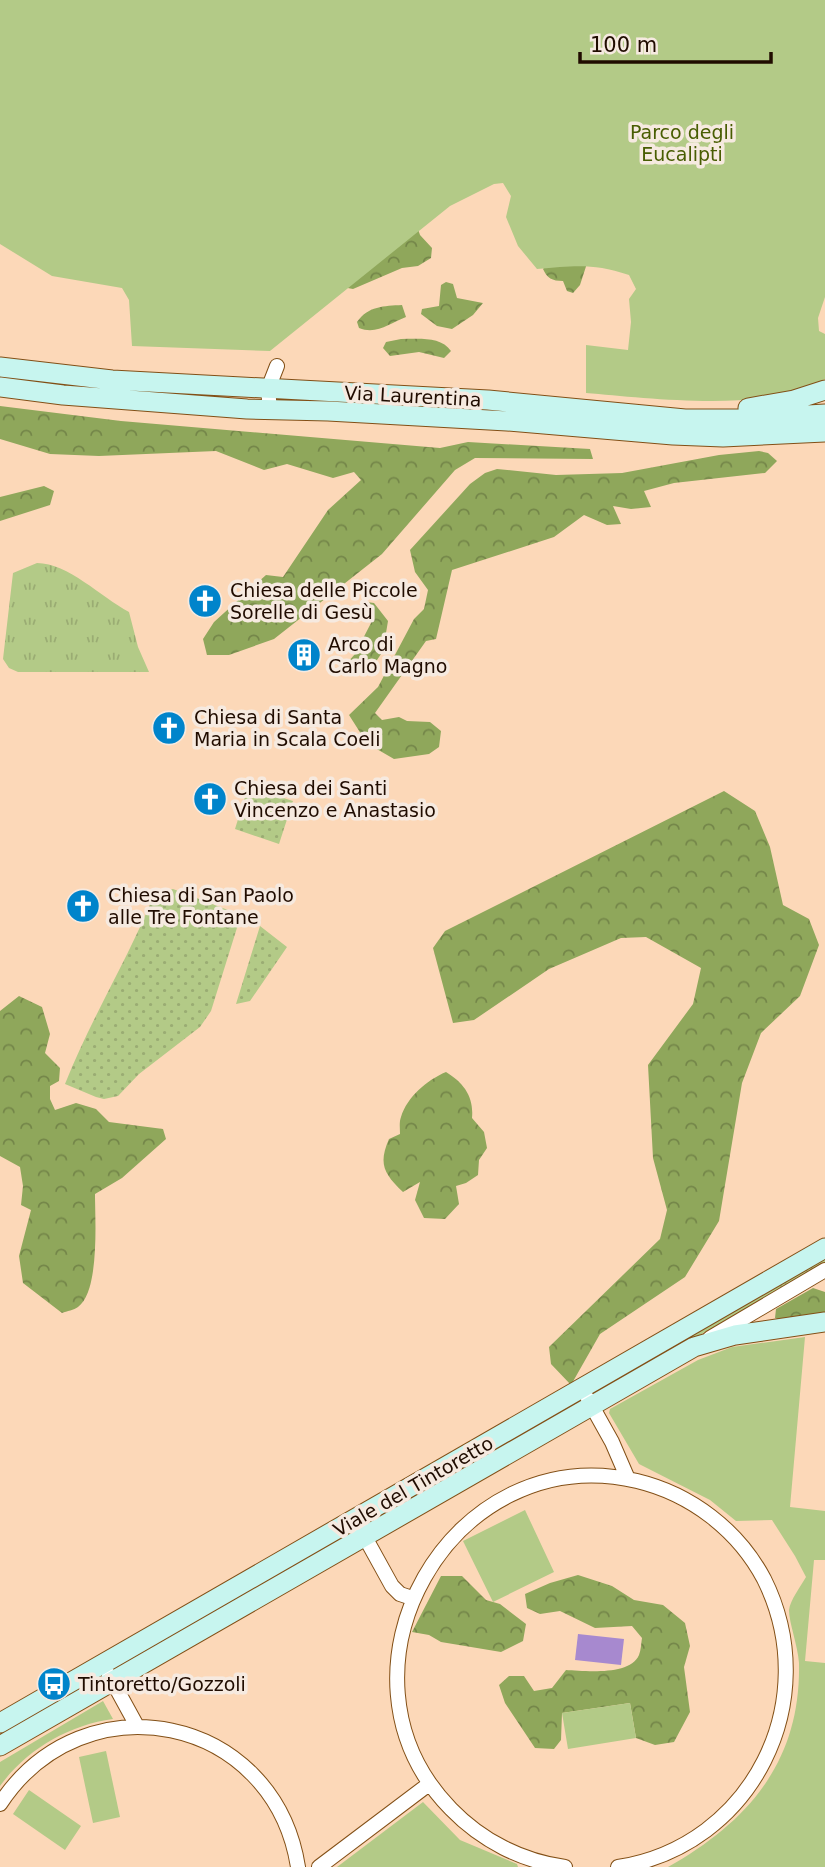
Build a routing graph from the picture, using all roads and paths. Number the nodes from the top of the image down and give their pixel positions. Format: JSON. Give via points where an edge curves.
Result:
{"nodes":[{"id":1,"x":276,"y":366,"type":"dead end"},
{"id":2,"x":0,"y":367,"type":"edge"},
{"id":3,"x":0,"y":387,"type":"edge"},
{"id":4,"x":268,"y":389,"type":"junction"},
{"id":5,"x":825,"y":390,"type":"edge"},
{"id":6,"x":270,"y":411,"type":"junction"},
{"id":7,"x":825,"y":414,"type":"edge"},
{"id":8,"x":685,"y":419,"type":"junction"},
{"id":9,"x":825,"y":432,"type":"edge"},
{"id":10,"x":723,"y":437,"type":"junction"},
{"id":11,"x":825,"y":444,"type":"edge"},
{"id":12,"x":825,"y":1248,"type":"edge"},
{"id":13,"x":825,"y":1270,"type":"edge"},
{"id":14,"x":825,"y":1322,"type":"edge"},
{"id":15,"x":694,"y":1348,"type":"junction"},
{"id":16,"x":582,"y":1388,"type":"junction"},
{"id":17,"x":592,"y":1406,"type":"junction"},
{"id":18,"x":628,"y":1479,"type":"junction"},
{"id":19,"x":360,"y":1528,"type":"junction"},
{"id":20,"x":412,"y":1598,"type":"junction"},
{"id":21,"x":108,"y":1673,"type":"junction"},
{"id":22,"x":0,"y":1723,"type":"edge"},
{"id":23,"x":137,"y":1726,"type":"junction"},
{"id":24,"x":0,"y":1746,"type":"edge"},
{"id":25,"x":429,"y":1784,"type":"junction"},
{"id":26,"x":0,"y":1804,"type":"edge"},
{"id":27,"x":298,"y":1867,"type":"edge"},
{"id":28,"x":319,"y":1867,"type":"edge"},
{"id":29,"x":565,"y":1867,"type":"edge"},
{"id":30,"x":618,"y":1867,"type":"edge"}],
"edges":[{"from":1,"to":4,"type":"street"},
{"from":2,"to":4,"type":"main road","name":"Via Laurentina","via":[[71,377]]},
{"from":3,"to":6,"type":"main road","name":"Via Laurentina"},
{"from":4,"to":6,"type":"street"},
{"from":4,"to":8,"type":"main road","name":"Via Laurentina","via":[[488,400]]},
{"from":5,"to":8,"type":"main road","via":[[794,400]]},
{"from":6,"to":10,"type":"main road","name":"Via Laurentina","via":[[458,418]]},
{"from":7,"to":8,"type":"main road","name":"Via Laurentina"},
{"from":9,"to":10,"type":"main road","name":"Via Laurentina"},
{"from":10,"to":11,"type":"main road"},
{"from":12,"to":16,"type":"main road","name":"Viale del Tintoretto"},
{"from":13,"to":15,"type":"street"},
{"from":14,"to":15,"type":"main road","name":"Viale del Tintoretto","via":[[735,1335]]},
{"from":15,"to":17,"type":"main road","name":"Viale del Tintoretto"},
{"from":16,"to":17,"type":"street"},
{"from":16,"to":19,"type":"main road","name":"Viale del Tintoretto"},
{"from":17,"to":18,"type":"street"},
{"from":17,"to":19,"type":"main road","name":"Viale del Tintoretto"},
{"from":18,"to":20,"type":"street","via":[[562,1478],[530,1485],[501,1499],[454,1537]]},
{"from":18,"to":30,"type":"street","via":[[695,1505],[741,1545],[775,1605],[788,1675],[776,1740],[737,1804],[686,1844],[651,1860]]},
{"from":19,"to":20,"type":"street","via":[[392,1586]]},
{"from":19,"to":21,"type":"main road","name":"Viale del Tintoretto"},
{"from":20,"to":25,"type":"street","via":[[399,1651],[400,1702],[409,1745]]},
{"from":21,"to":22,"type":"main road","name":"Viale del Tintoretto"},
{"from":21,"to":23,"type":"street"},
{"from":21,"to":24,"type":"main road","name":"Viale del Tintoretto"},
{"from":23,"to":26,"type":"street","via":[[94,1732],[54,1749],[21,1777]]},
{"from":23,"to":27,"type":"street","via":[[196,1737],[242,1764],[280,1810]]},
{"from":25,"to":28,"type":"street"},
{"from":25,"to":29,"type":"street","via":[[458,1817],[488,1839],[522,1856]]}]}
